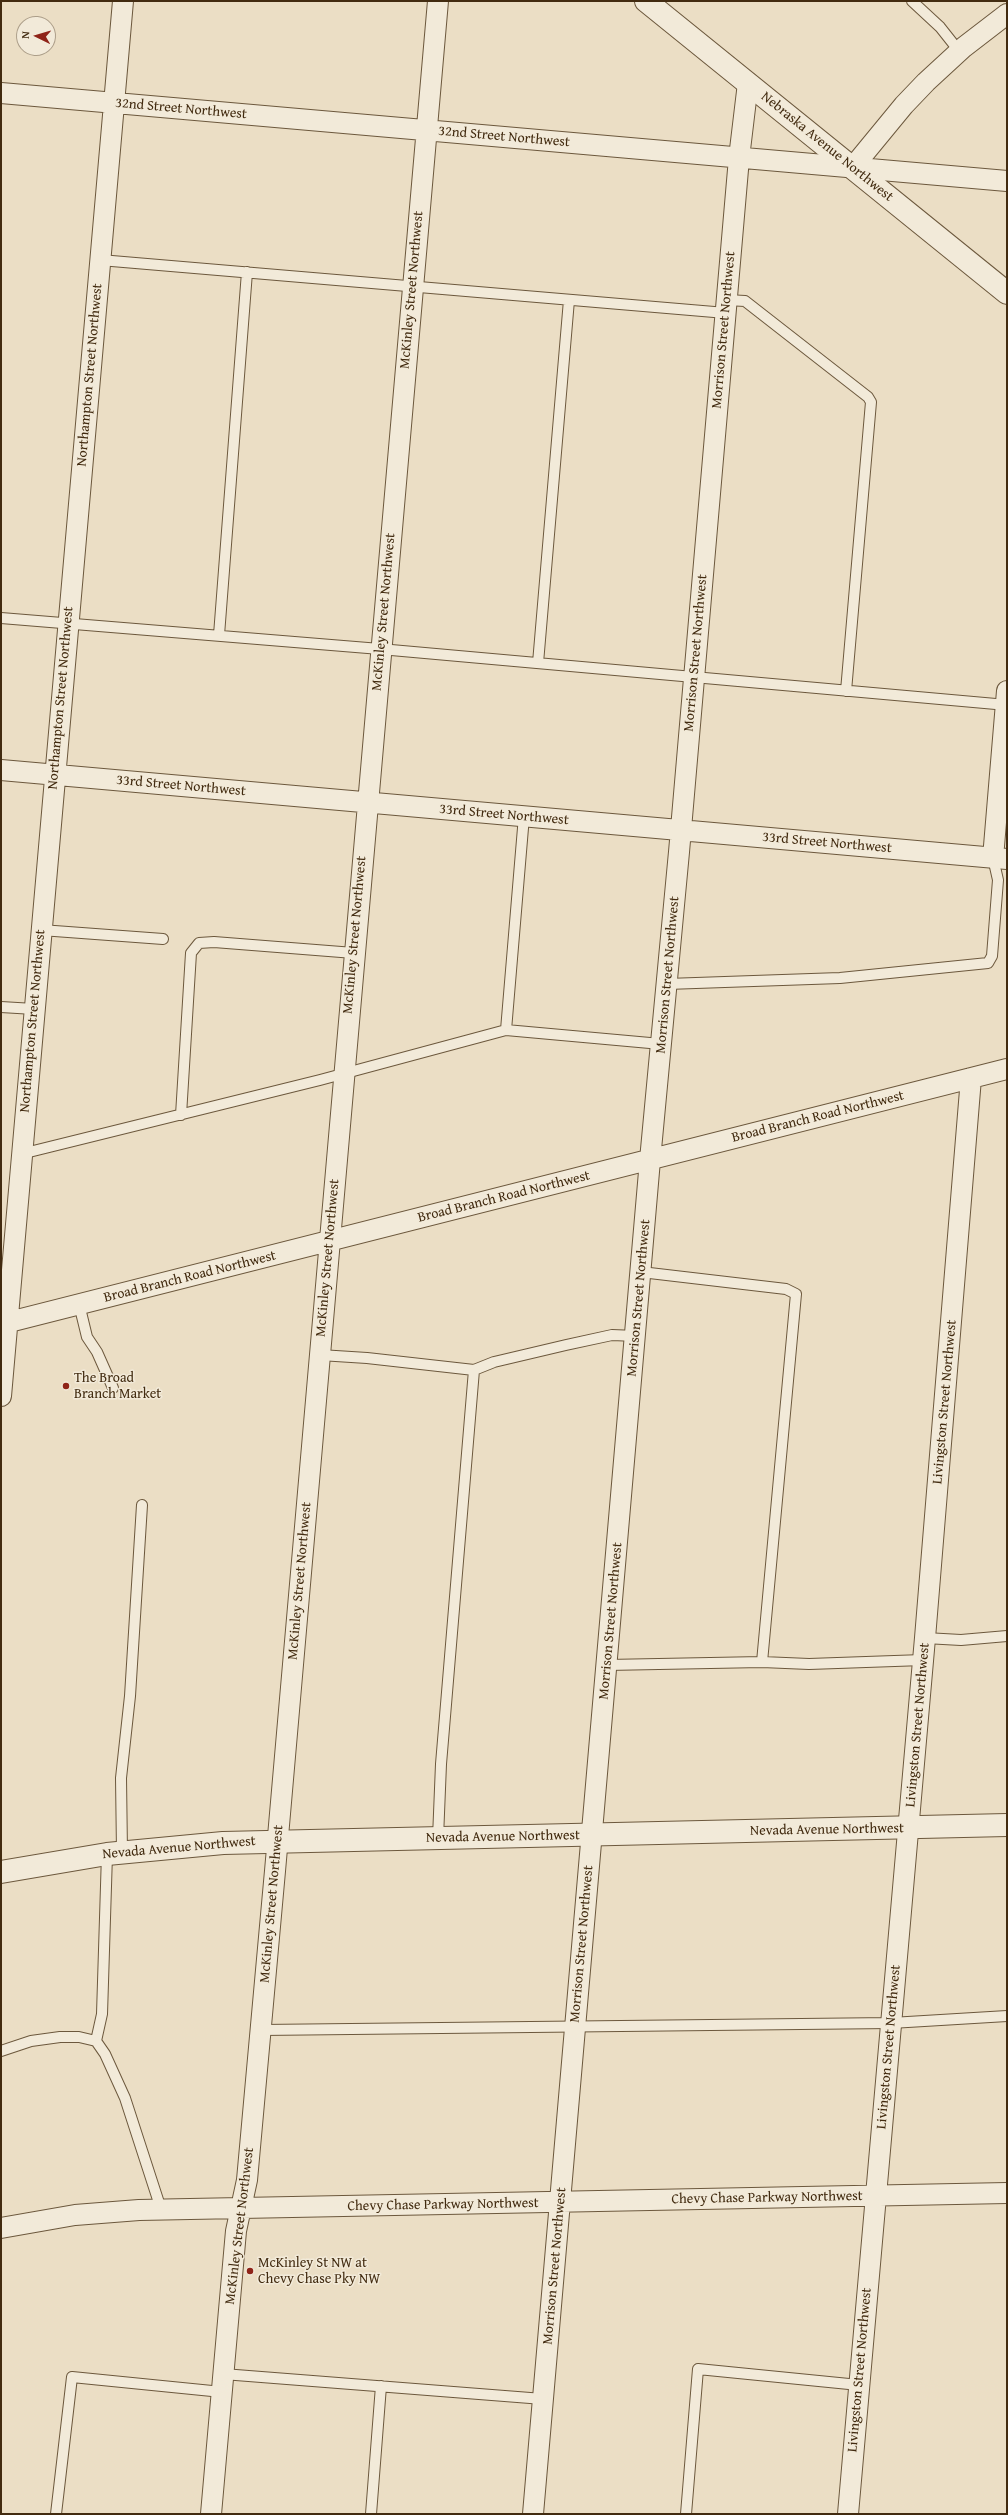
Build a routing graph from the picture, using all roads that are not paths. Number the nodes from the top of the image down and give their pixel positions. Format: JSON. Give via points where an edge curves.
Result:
{"nodes":[{"id":1,"x":123,"y":1,"type":"edge"},
{"id":2,"x":438,"y":1,"type":"edge"},
{"id":3,"x":646,"y":1,"type":"edge"},
{"id":4,"x":912,"y":1,"type":"edge"},
{"id":5,"x":1007,"y":14,"type":"edge"},
{"id":6,"x":959,"y":51,"type":"junction"},
{"id":7,"x":748,"y":82,"type":"junction"},
{"id":8,"x":1,"y":93,"type":"edge"},
{"id":9,"x":114,"y":103,"type":"junction"},
{"id":10,"x":426,"y":130,"type":"junction"},
{"id":11,"x":739,"y":158,"type":"junction"},
{"id":12,"x":853,"y":167,"type":"junction"},
{"id":13,"x":1007,"y":181,"type":"edge"},
{"id":14,"x":100,"y":260,"type":"junction"},
{"id":15,"x":247,"y":272,"type":"junction"},
{"id":16,"x":412,"y":286,"type":"junction"},
{"id":17,"x":1007,"y":293,"type":"edge"},
{"id":18,"x":569,"y":300,"type":"junction"},
{"id":19,"x":726,"y":306,"type":"junction"},
{"id":20,"x":1,"y":618,"type":"edge"},
{"id":21,"x":68,"y":623,"type":"junction"},
{"id":22,"x":219,"y":635,"type":"junction"},
{"id":23,"x":380,"y":649,"type":"junction"},
{"id":24,"x":538,"y":663,"type":"junction"},
{"id":25,"x":694,"y":678,"type":"junction"},
{"id":26,"x":846,"y":691,"type":"junction"},
{"id":27,"x":1007,"y":700,"type":"edge"},
{"id":28,"x":1,"y":770,"type":"edge"},
{"id":29,"x":54,"y":775,"type":"junction"},
{"id":30,"x":367,"y":802,"type":"junction"},
{"id":31,"x":524,"y":816,"type":"junction"},
{"id":32,"x":681,"y":830,"type":"junction"},
{"id":33,"x":1000,"y":858,"type":"edge"},
{"id":34,"x":41,"y":930,"type":"junction"},
{"id":35,"x":163,"y":939,"type":"dead end"},
{"id":36,"x":354,"y":953,"type":"junction"},
{"id":37,"x":667,"y":984,"type":"junction"},
{"id":38,"x":1,"y":1007,"type":"edge"},
{"id":39,"x":34,"y":1009,"type":"junction"},
{"id":40,"x":506,"y":1030,"type":"junction"},
{"id":41,"x":661,"y":1044,"type":"junction"},
{"id":42,"x":1007,"y":1069,"type":"edge"},
{"id":43,"x":343,"y":1074,"type":"junction"},
{"id":44,"x":971,"y":1078,"type":"junction"},
{"id":45,"x":181,"y":1115,"type":"junction"},
{"id":46,"x":21,"y":1154,"type":"junction"},
{"id":47,"x":650,"y":1160,"type":"junction"},
{"id":48,"x":329,"y":1241,"type":"junction"},
{"id":49,"x":641,"y":1272,"type":"junction"},
{"id":50,"x":79,"y":1304,"type":"junction"},
{"id":51,"x":4,"y":1323,"type":"edge"},
{"id":52,"x":636,"y":1336,"type":"junction"},
{"id":53,"x":320,"y":1355,"type":"junction"},
{"id":54,"x":474,"y":1370,"type":"junction"},
{"id":55,"x":113,"y":1388,"type":"dead end"},
{"id":56,"x":1,"y":1396,"type":"edge"},
{"id":57,"x":142,"y":1505,"type":"dead end"},
{"id":58,"x":1007,"y":1636,"type":"edge"},
{"id":59,"x":925,"y":1638,"type":"junction"},
{"id":60,"x":923,"y":1660,"type":"junction"},
{"id":61,"x":762,"y":1662,"type":"junction"},
{"id":62,"x":607,"y":1665,"type":"junction"},
{"id":63,"x":1007,"y":1825,"type":"edge"},
{"id":64,"x":909,"y":1828,"type":"junction"},
{"id":65,"x":592,"y":1836,"type":"junction"},
{"id":66,"x":438,"y":1838,"type":"junction"},
{"id":67,"x":278,"y":1841,"type":"junction"},
{"id":68,"x":115,"y":1853,"type":"junction"},
{"id":69,"x":1,"y":1872,"type":"edge"},
{"id":70,"x":1007,"y":2016,"type":"edge"},
{"id":71,"x":891,"y":2023,"type":"junction"},
{"id":72,"x":575,"y":2027,"type":"junction"},
{"id":73,"x":260,"y":2030,"type":"junction"},
{"id":74,"x":96,"y":2041,"type":"junction"},
{"id":75,"x":1,"y":2051,"type":"edge"},
{"id":76,"x":1007,"y":2193,"type":"edge"},
{"id":77,"x":875,"y":2196,"type":"junction"},
{"id":78,"x":560,"y":2203,"type":"junction"},
{"id":79,"x":241,"y":2208,"type":"junction"},
{"id":80,"x":161,"y":2209,"type":"junction"},
{"id":81,"x":1,"y":2228,"type":"edge"},
{"id":82,"x":222,"y":2383,"type":"junction"},
{"id":83,"x":859,"y":2385,"type":"junction"},
{"id":84,"x":381,"y":2386,"type":"junction"},
{"id":85,"x":543,"y":2399,"type":"junction"},
{"id":86,"x":56,"y":2514,"type":"edge"},
{"id":87,"x":211,"y":2514,"type":"edge"},
{"id":88,"x":371,"y":2514,"type":"edge"},
{"id":89,"x":533,"y":2514,"type":"edge"},
{"id":90,"x":686,"y":2514,"type":"edge"},
{"id":91,"x":848,"y":2514,"type":"edge"}],
"edges":[{"from":1,"to":9,"type":"street","name":"Northampton Street Northwest"},
{"from":2,"to":10,"type":"street","name":"McKinley Street Northwest"},
{"from":3,"to":7,"type":"street","name":"Nebraska Avenue Northwest"},
{"from":4,"to":6,"type":"lane","via":[[940,27]]},
{"from":5,"to":6,"type":"street"},
{"from":6,"to":12,"type":"street","via":[[904,105]]},
{"from":7,"to":11,"type":"street","name":"Morrison Street Northwest"},
{"from":7,"to":12,"type":"street","name":"Nebraska Avenue Northwest"},
{"from":8,"to":9,"type":"street","name":"32nd Street Northwest"},
{"from":9,"to":10,"type":"street","name":"32nd Street Northwest"},
{"from":9,"to":14,"type":"street","name":"Northampton Street Northwest"},
{"from":10,"to":11,"type":"street","name":"32nd Street Northwest"},
{"from":10,"to":16,"type":"street","name":"McKinley Street Northwest"},
{"from":11,"to":12,"type":"street","name":"32nd Street Northwest"},
{"from":11,"to":19,"type":"street","name":"Morrison Street Northwest"},
{"from":12,"to":13,"type":"street","name":"32nd Street Northwest"},
{"from":12,"to":17,"type":"street","name":"Nebraska Avenue Northwest"},
{"from":14,"to":15,"type":"lane"},
{"from":14,"to":21,"type":"street","name":"Northampton Street Northwest"},
{"from":15,"to":16,"type":"lane"},
{"from":15,"to":22,"type":"lane"},
{"from":16,"to":18,"type":"lane"},
{"from":16,"to":23,"type":"street","name":"McKinley Street Northwest"},
{"from":18,"to":19,"type":"lane"},
{"from":18,"to":24,"type":"lane"},
{"from":19,"to":25,"type":"street","name":"Morrison Street Northwest"},
{"from":19,"to":26,"type":"lane","via":[[745,301],[868,397],[871,402]]},
{"from":20,"to":21,"type":"lane"},
{"from":21,"to":22,"type":"lane"},
{"from":21,"to":29,"type":"street","name":"Northampton Street Northwest"},
{"from":22,"to":23,"type":"lane"},
{"from":23,"to":24,"type":"lane"},
{"from":23,"to":30,"type":"street","name":"McKinley Street Northwest"},
{"from":24,"to":25,"type":"lane"},
{"from":25,"to":26,"type":"lane"},
{"from":25,"to":32,"type":"street","name":"Morrison Street Northwest"},
{"from":26,"to":27,"type":"lane"},
{"from":27,"to":33,"type":"street"},
{"from":28,"to":29,"type":"street","name":"33rd Street Northwest"},
{"from":29,"to":30,"type":"street","name":"33rd Street Northwest"},
{"from":29,"to":34,"type":"street","name":"Northampton Street Northwest"},
{"from":30,"to":31,"type":"street","name":"33rd Street Northwest"},
{"from":30,"to":36,"type":"street","name":"McKinley Street Northwest"},
{"from":31,"to":32,"type":"street","name":"33rd Street Northwest"},
{"from":31,"to":40,"type":"lane"},
{"from":32,"to":33,"type":"street","name":"33rd Street Northwest"},
{"from":32,"to":37,"type":"street","name":"Morrison Street Northwest"},
{"from":33,"to":37,"type":"lane","via":[[992,956],[988,963],[840,978]]},
{"from":34,"to":35,"type":"lane"},
{"from":34,"to":39,"type":"street","name":"Northampton Street Northwest"},
{"from":36,"to":43,"type":"street","name":"McKinley Street Northwest"},
{"from":36,"to":45,"type":"lane","via":[[199,943],[191,953]]},
{"from":37,"to":41,"type":"street","name":"Morrison Street Northwest"},
{"from":38,"to":39,"type":"lane"},
{"from":39,"to":46,"type":"street","name":"Northampton Street Northwest"},
{"from":40,"to":41,"type":"lane"},
{"from":40,"to":43,"type":"lane"},
{"from":41,"to":47,"type":"street","name":"Morrison Street Northwest"},
{"from":42,"to":44,"type":"street","name":"Broad Branch Road Northwest"},
{"from":43,"to":45,"type":"lane"},
{"from":43,"to":48,"type":"street","name":"McKinley Street Northwest"},
{"from":44,"to":47,"type":"street","name":"Broad Branch Road Northwest"},
{"from":44,"to":59,"type":"street","name":"Livingston Street Northwest"},
{"from":45,"to":46,"type":"lane"},
{"from":46,"to":51,"type":"street","name":"Northampton Street Northwest"},
{"from":47,"to":48,"type":"street","name":"Broad Branch Road Northwest"},
{"from":47,"to":49,"type":"street","name":"Morrison Street Northwest"},
{"from":48,"to":50,"type":"street","name":"Broad Branch Road Northwest"},
{"from":48,"to":53,"type":"street","name":"McKinley Street Northwest"},
{"from":49,"to":52,"type":"street","name":"Morrison Street Northwest"},
{"from":49,"to":61,"type":"lane","via":[[786,1289],[796,1294]]},
{"from":50,"to":51,"type":"street","name":"Broad Branch Road Northwest"},
{"from":50,"to":55,"type":"lane","via":[[88,1337]]},
{"from":51,"to":56,"type":"street","name":"Northampton Street Northwest"},
{"from":52,"to":54,"type":"lane","via":[[612,1335],[494,1362]]},
{"from":52,"to":62,"type":"street","name":"Morrison Street Northwest"},
{"from":53,"to":54,"type":"lane"},
{"from":53,"to":67,"type":"street","name":"McKinley Street Northwest"},
{"from":54,"to":66,"type":"lane","via":[[442,1756]]},
{"from":57,"to":68,"type":"lane","via":[[130,1696],[120,1778]]},
{"from":58,"to":59,"type":"lane","via":[[961,1640]]},
{"from":59,"to":60,"type":"street","name":"Livingston Street Northwest"},
{"from":60,"to":61,"type":"lane","via":[[809,1664]]},
{"from":60,"to":64,"type":"street","name":"Livingston Street Northwest"},
{"from":61,"to":62,"type":"lane"},
{"from":62,"to":65,"type":"street","name":"Morrison Street Northwest"},
{"from":63,"to":64,"type":"street","name":"Nevada Avenue Northwest"},
{"from":64,"to":65,"type":"street","name":"Nevada Avenue Northwest"},
{"from":64,"to":71,"type":"street","name":"Livingston Street Northwest"},
{"from":65,"to":66,"type":"street","name":"Nevada Avenue Northwest"},
{"from":65,"to":72,"type":"street","name":"Morrison Street Northwest"},
{"from":66,"to":67,"type":"street","name":"Nevada Avenue Northwest"},
{"from":67,"to":68,"type":"street","name":"Nevada Avenue Northwest","via":[[209,1844]]},
{"from":67,"to":73,"type":"street","name":"McKinley Street Northwest"},
{"from":68,"to":69,"type":"street","name":"Nevada Avenue Northwest"},
{"from":68,"to":74,"type":"lane","via":[[102,2014]]},
{"from":70,"to":71,"type":"lane"},
{"from":71,"to":72,"type":"lane"},
{"from":71,"to":77,"type":"street","name":"Livingston Street Northwest"},
{"from":72,"to":73,"type":"lane"},
{"from":72,"to":78,"type":"street","name":"Morrison Street Northwest"},
{"from":73,"to":79,"type":"street","name":"McKinley Street Northwest","via":[[247,2180]]},
{"from":74,"to":75,"type":"lane","via":[[80,2037],[60,2037],[31,2041]]},
{"from":74,"to":80,"type":"lane","via":[[105,2054],[125,2098]]},
{"from":76,"to":77,"type":"street","name":"Chevy Chase Parkway Northwest"},
{"from":77,"to":78,"type":"street","name":"Chevy Chase Parkway Northwest"},
{"from":77,"to":83,"type":"street","name":"Livingston Street Northwest"},
{"from":78,"to":79,"type":"street","name":"Chevy Chase Parkway Northwest"},
{"from":78,"to":85,"type":"street","name":"Morrison Street Northwest"},
{"from":79,"to":80,"type":"street","name":"Chevy Chase Parkway Northwest"},
{"from":79,"to":82,"type":"street","name":"McKinley Street Northwest","via":[[236,2231]]},
{"from":80,"to":81,"type":"street","name":"Chevy Chase Parkway Northwest","via":[[75,2215]]},
{"from":82,"to":84,"type":"lane"},
{"from":82,"to":86,"type":"lane","via":[[72,2377]]},
{"from":82,"to":87,"type":"street","name":"McKinley Street Northwest"},
{"from":83,"to":90,"type":"lane","via":[[698,2369]]},
{"from":83,"to":91,"type":"street","name":"Livingston Street Northwest"},
{"from":84,"to":85,"type":"lane"},
{"from":84,"to":88,"type":"lane"},
{"from":85,"to":89,"type":"street","name":"Morrison Street Northwest"}]}
